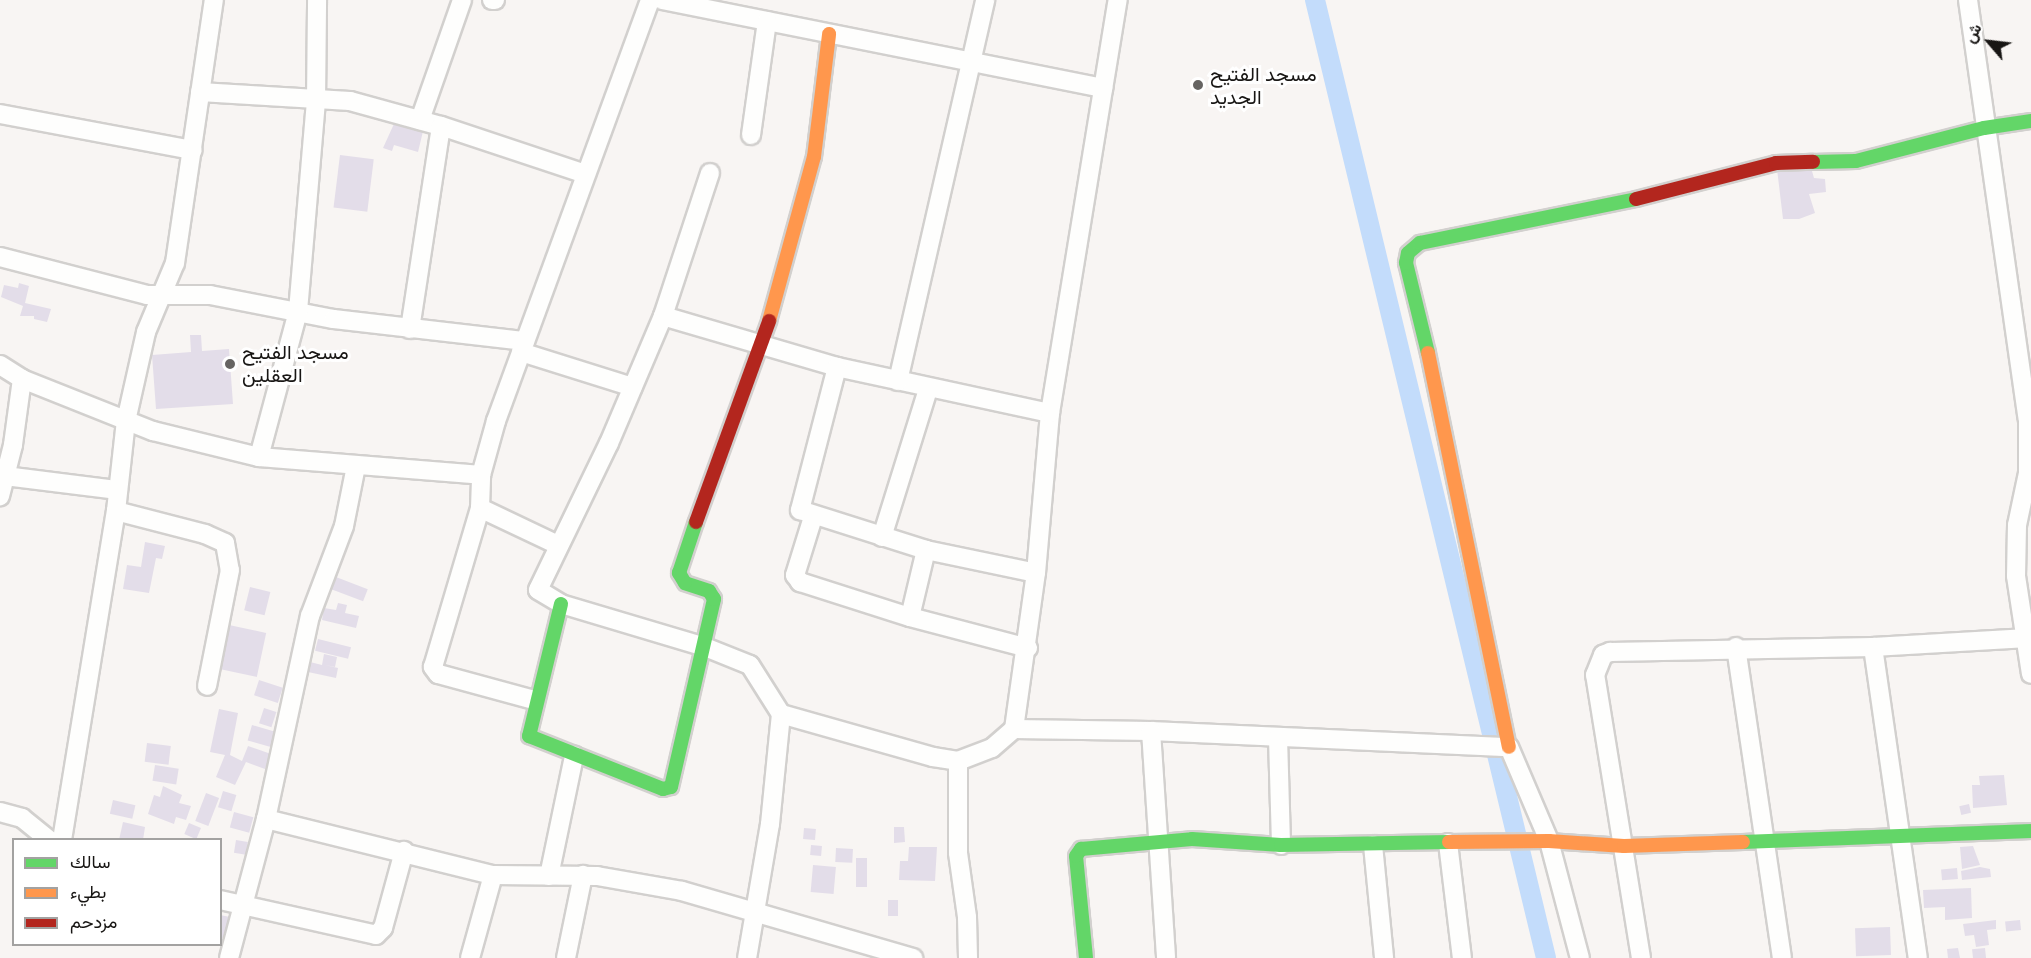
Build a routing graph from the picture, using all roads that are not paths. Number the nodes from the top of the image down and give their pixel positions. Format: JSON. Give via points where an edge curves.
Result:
{"nodes":[{"id":1,"x":214,"y":0,"type":"edge"},
{"id":2,"x":317,"y":0,"type":"edge"},
{"id":3,"x":462,"y":0,"type":"edge"},
{"id":4,"x":650,"y":0,"type":"edge"},
{"id":5,"x":662,"y":0,"type":"edge"},
{"id":6,"x":986,"y":0,"type":"edge"},
{"id":7,"x":1118,"y":0,"type":"edge"},
{"id":8,"x":1968,"y":0,"type":"edge"},
{"id":9,"x":767,"y":21,"type":"junction"},
{"id":10,"x":829,"y":34,"type":"junction"},
{"id":11,"x":968,"y":62,"type":"junction"},
{"id":12,"x":1103,"y":88,"type":"junction"},
{"id":13,"x":201,"y":92,"type":"junction"},
{"id":14,"x":316,"y":102,"type":"junction"},
{"id":15,"x":0,"y":114,"type":"edge"},
{"id":16,"x":420,"y":120,"type":"junction"},
{"id":17,"x":2031,"y":121,"type":"edge"},
{"id":18,"x":441,"y":126,"type":"junction"},
{"id":19,"x":1984,"y":128,"type":"junction"},
{"id":20,"x":751,"y":135,"type":"dead end"},
{"id":21,"x":193,"y":150,"type":"junction"},
{"id":22,"x":710,"y":173,"type":"dead end"},
{"id":23,"x":585,"y":174,"type":"junction"},
{"id":24,"x":0,"y":257,"type":"edge"},
{"id":25,"x":164,"y":296,"type":"junction"},
{"id":26,"x":298,"y":311,"type":"junction"},
{"id":27,"x":663,"y":316,"type":"junction"},
{"id":28,"x":410,"y":329,"type":"junction"},
{"id":29,"x":523,"y":347,"type":"junction"},
{"id":30,"x":762,"y":347,"type":"junction"},
{"id":31,"x":0,"y":365,"type":"edge"},
{"id":32,"x":837,"y":367,"type":"junction"},
{"id":33,"x":22,"y":379,"type":"junction"},
{"id":34,"x":898,"y":381,"type":"junction"},
{"id":35,"x":633,"y":387,"type":"junction"},
{"id":36,"x":928,"y":389,"type":"junction"},
{"id":37,"x":1050,"y":413,"type":"junction"},
{"id":38,"x":126,"y":421,"type":"junction"},
{"id":39,"x":7,"y":445,"type":"edge"},
{"id":40,"x":259,"y":457,"type":"junction"},
{"id":41,"x":356,"y":466,"type":"junction"},
{"id":42,"x":481,"y":475,"type":"junction"},
{"id":43,"x":5,"y":477,"type":"junction"},
{"id":44,"x":118,"y":490,"type":"junction"},
{"id":45,"x":0,"y":496,"type":"edge"},
{"id":46,"x":480,"y":508,"type":"junction"},
{"id":47,"x":116,"y":511,"type":"junction"},
{"id":48,"x":813,"y":517,"type":"junction"},
{"id":49,"x":882,"y":537,"type":"junction"},
{"id":50,"x":558,"y":545,"type":"junction"},
{"id":51,"x":926,"y":549,"type":"junction"},
{"id":52,"x":1036,"y":573,"type":"junction"},
{"id":53,"x":561,"y":604,"type":"junction"},
{"id":54,"x":910,"y":617,"type":"junction"},
{"id":55,"x":2028,"y":638,"type":"junction"},
{"id":56,"x":705,"y":647,"type":"junction"},
{"id":57,"x":1736,"y":647,"type":"junction"},
{"id":58,"x":1873,"y":647,"type":"junction"},
{"id":59,"x":1028,"y":648,"type":"junction"},
{"id":60,"x":2031,"y":674,"type":"edge"},
{"id":61,"x":207,"y":686,"type":"dead end"},
{"id":62,"x":534,"y":700,"type":"junction"},
{"id":63,"x":781,"y":714,"type":"junction"},
{"id":64,"x":1014,"y":729,"type":"junction"},
{"id":65,"x":1151,"y":731,"type":"junction"},
{"id":66,"x":1278,"y":737,"type":"junction"},
{"id":67,"x":1509,"y":747,"type":"junction"},
{"id":68,"x":574,"y":756,"type":"junction"},
{"id":69,"x":958,"y":761,"type":"junction"},
{"id":70,"x":0,"y":812,"type":"edge"},
{"id":71,"x":266,"y":819,"type":"junction"},
{"id":72,"x":2031,"y":831,"type":"edge"},
{"id":73,"x":1901,"y":837,"type":"junction"},
{"id":74,"x":47,"y":838,"type":"edge"},
{"id":75,"x":62,"y":838,"type":"edge"},
{"id":76,"x":1156,"y":841,"type":"junction"},
{"id":77,"x":1549,"y":841,"type":"junction"},
{"id":78,"x":1448,"y":843,"type":"junction"},
{"id":79,"x":1765,"y":843,"type":"junction"},
{"id":80,"x":1281,"y":845,"type":"junction"},
{"id":81,"x":1373,"y":845,"type":"junction"},
{"id":82,"x":1624,"y":846,"type":"junction"},
{"id":83,"x":404,"y":851,"type":"junction"},
{"id":84,"x":493,"y":875,"type":"junction"},
{"id":85,"x":583,"y":875,"type":"junction"},
{"id":86,"x":549,"y":876,"type":"junction"},
{"id":87,"x":222,"y":900,"type":"edge"},
{"id":88,"x":246,"y":903,"type":"junction"},
{"id":89,"x":756,"y":911,"type":"junction"},
{"id":90,"x":873,"y":953,"type":"edge"},
{"id":91,"x":228,"y":958,"type":"edge"},
{"id":92,"x":470,"y":958,"type":"edge"},
{"id":93,"x":566,"y":958,"type":"edge"},
{"id":94,"x":747,"y":958,"type":"edge"},
{"id":95,"x":913,"y":958,"type":"edge"},
{"id":96,"x":968,"y":958,"type":"edge"},
{"id":97,"x":1086,"y":958,"type":"edge"},
{"id":98,"x":1166,"y":958,"type":"edge"},
{"id":99,"x":1384,"y":958,"type":"edge"},
{"id":100,"x":1462,"y":958,"type":"edge"},
{"id":101,"x":1580,"y":958,"type":"edge"},
{"id":102,"x":1641,"y":958,"type":"edge"},
{"id":103,"x":1782,"y":958,"type":"edge"},
{"id":104,"x":1918,"y":958,"type":"edge"}],
"edges":[{"from":1,"to":13,"type":"street"},
{"from":2,"to":14,"type":"street"},
{"from":3,"to":16,"type":"street"},
{"from":4,"to":23,"type":"street"},
{"from":5,"to":9,"type":"street"},
{"from":6,"to":11,"type":"street"},
{"from":7,"to":12,"type":"street"},
{"from":8,"to":19,"type":"street"},
{"from":9,"to":10,"type":"street"},
{"from":9,"to":20,"type":"street"},
{"from":10,"to":11,"type":"street"},
{"from":10,"to":30,"type":"street","via":[[814,157]]},
{"from":11,"to":12,"type":"street"},
{"from":11,"to":34,"type":"street"},
{"from":12,"to":37,"type":"street"},
{"from":13,"to":14,"type":"street"},
{"from":13,"to":21,"type":"street"},
{"from":14,"to":16,"type":"street","via":[[350,101]]},
{"from":14,"to":26,"type":"street"},
{"from":15,"to":21,"type":"street"},
{"from":16,"to":18,"type":"street"},
{"from":17,"to":19,"type":"street"},
{"from":18,"to":23,"type":"street"},
{"from":18,"to":28,"type":"street"},
{"from":19,"to":55,"type":"street","via":[[2028,419],[2028,473],[2017,525],[2016,576]]},
{"from":19,"to":67,"type":"street","via":[[1856,161],[1776,163],[1640,198],[1420,243],[1408,254],[1406,263],[1425,337]]},
{"from":21,"to":25,"type":"street","via":[[175,263]]},
{"from":22,"to":27,"type":"street"},
{"from":23,"to":29,"type":"street"},
{"from":24,"to":25,"type":"street","via":[[129,292]]},
{"from":25,"to":26,"type":"street","via":[[210,295]]},
{"from":25,"to":38,"type":"street","via":[[146,332]]},
{"from":26,"to":28,"type":"street"},
{"from":26,"to":40,"type":"street"},
{"from":27,"to":30,"type":"street"},
{"from":27,"to":35,"type":"street"},
{"from":28,"to":29,"type":"street"},
{"from":29,"to":35,"type":"street"},
{"from":29,"to":42,"type":"street"},
{"from":30,"to":32,"type":"street"},
{"from":30,"to":56,"type":"street","via":[[679,573],[685,583],[713,594]]},
{"from":31,"to":33,"type":"street"},
{"from":32,"to":34,"type":"street"},
{"from":32,"to":48,"type":"street","via":[[798,506],[802,513]]},
{"from":33,"to":38,"type":"street"},
{"from":33,"to":39,"type":"street"},
{"from":34,"to":36,"type":"street"},
{"from":35,"to":50,"type":"street","via":[[587,491]]},
{"from":36,"to":37,"type":"street"},
{"from":36,"to":49,"type":"street"},
{"from":37,"to":52,"type":"street"},
{"from":38,"to":40,"type":"street"},
{"from":38,"to":44,"type":"street"},
{"from":39,"to":43,"type":"street"},
{"from":40,"to":41,"type":"street"},
{"from":41,"to":42,"type":"street"},
{"from":41,"to":71,"type":"street","via":[[344,526],[310,616]]},
{"from":42,"to":46,"type":"street"},
{"from":43,"to":44,"type":"street"},
{"from":43,"to":45,"type":"street"},
{"from":44,"to":47,"type":"street"},
{"from":46,"to":50,"type":"street"},
{"from":46,"to":62,"type":"street","via":[[433,667],[438,674]]},
{"from":47,"to":61,"type":"street","via":[[205,534],[225,543],[230,570]]},
{"from":47,"to":75,"type":"street"},
{"from":48,"to":49,"type":"street"},
{"from":48,"to":54,"type":"street","via":[[797,579]]},
{"from":49,"to":51,"type":"street"},
{"from":50,"to":53,"type":"street","via":[[538,590]]},
{"from":51,"to":52,"type":"street"},
{"from":51,"to":54,"type":"street"},
{"from":52,"to":59,"type":"street"},
{"from":53,"to":56,"type":"street"},
{"from":53,"to":62,"type":"street"},
{"from":54,"to":59,"type":"street"},
{"from":55,"to":58,"type":"street"},
{"from":55,"to":60,"type":"street"},
{"from":56,"to":63,"type":"street","via":[[753,667],[765,694]]},
{"from":56,"to":68,"type":"street","via":[[671,788],[663,789]]},
{"from":57,"to":58,"type":"street"},
{"from":57,"to":79,"type":"street"},
{"from":57,"to":82,"type":"street","via":[[1610,652],[1598,661],[1595,675]]},
{"from":58,"to":73,"type":"street"},
{"from":59,"to":64,"type":"street"},
{"from":62,"to":68,"type":"street","via":[[529,736]]},
{"from":63,"to":69,"type":"street","via":[[933,758]]},
{"from":63,"to":89,"type":"street"},
{"from":64,"to":65,"type":"street"},
{"from":64,"to":69,"type":"street","via":[[992,748]]},
{"from":65,"to":66,"type":"street"},
{"from":65,"to":76,"type":"street"},
{"from":66,"to":67,"type":"street"},
{"from":66,"to":80,"type":"street"},
{"from":67,"to":77,"type":"street"},
{"from":68,"to":86,"type":"street"},
{"from":69,"to":96,"type":"street","via":[[957,843]]},
{"from":70,"to":74,"type":"street","via":[[22,818]]},
{"from":71,"to":83,"type":"street"},
{"from":71,"to":88,"type":"street"},
{"from":72,"to":73,"type":"street"},
{"from":73,"to":79,"type":"street"},
{"from":73,"to":104,"type":"street"},
{"from":76,"to":80,"type":"street","via":[[1192,839]]},
{"from":76,"to":97,"type":"street","via":[[1076,852]]},
{"from":76,"to":98,"type":"street"},
{"from":77,"to":78,"type":"street"},
{"from":77,"to":82,"type":"street"},
{"from":77,"to":101,"type":"street"},
{"from":78,"to":81,"type":"street"},
{"from":78,"to":100,"type":"street"},
{"from":79,"to":82,"type":"street"},
{"from":79,"to":103,"type":"street"},
{"from":80,"to":81,"type":"street"},
{"from":81,"to":99,"type":"street"},
{"from":82,"to":102,"type":"street"},
{"from":83,"to":84,"type":"street"},
{"from":83,"to":88,"type":"street","via":[[382,928],[376,935]]},
{"from":84,"to":86,"type":"street"},
{"from":84,"to":92,"type":"street"},
{"from":85,"to":86,"type":"street"},
{"from":85,"to":89,"type":"street","via":[[664,887]]},
{"from":85,"to":93,"type":"street"},
{"from":87,"to":88,"type":"street"},
{"from":88,"to":91,"type":"street"},
{"from":89,"to":90,"type":"street"},
{"from":89,"to":94,"type":"street"},
{"from":90,"to":95,"type":"street"}]}
